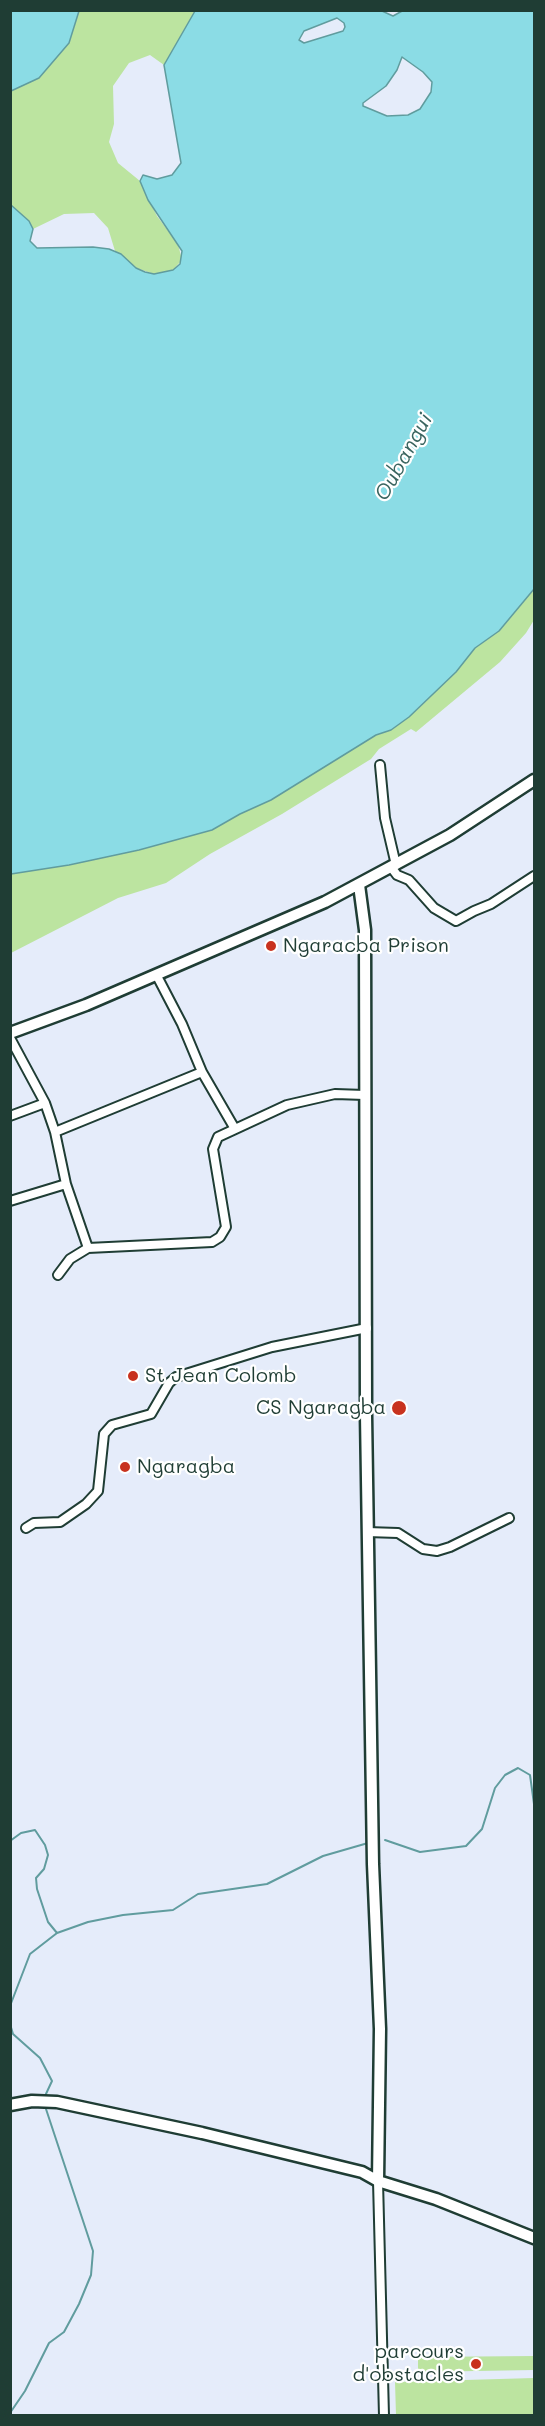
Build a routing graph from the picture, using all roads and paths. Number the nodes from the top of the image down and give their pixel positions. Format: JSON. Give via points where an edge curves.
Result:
{"nodes":[{"id":1,"x":380,"y":765,"type":"dead end"},
{"id":2,"x":534,"y":780,"type":"edge"},
{"id":3,"x":394,"y":866,"type":"junction"},
{"id":4,"x":534,"y":876,"type":"edge"},
{"id":5,"x":359,"y":885,"type":"junction"},
{"id":6,"x":157,"y":976,"type":"junction"},
{"id":7,"x":10,"y":1033,"type":"edge"},
{"id":8,"x":10,"y":1038,"type":"edge"},
{"id":9,"x":202,"y":1072,"type":"junction"},
{"id":10,"x":365,"y":1095,"type":"junction"},
{"id":11,"x":45,"y":1103,"type":"junction"},
{"id":12,"x":10,"y":1116,"type":"edge"},
{"id":13,"x":235,"y":1129,"type":"junction"},
{"id":14,"x":55,"y":1132,"type":"junction"},
{"id":15,"x":66,"y":1184,"type":"junction"},
{"id":16,"x":10,"y":1201,"type":"edge"},
{"id":17,"x":88,"y":1248,"type":"junction"},
{"id":18,"x":58,"y":1275,"type":"dead end"},
{"id":19,"x":367,"y":1328,"type":"junction"},
{"id":20,"x":509,"y":1518,"type":"dead end"},
{"id":21,"x":26,"y":1528,"type":"dead end"},
{"id":22,"x":367,"y":1533,"type":"junction"},
{"id":23,"x":10,"y":2105,"type":"edge"},
{"id":24,"x":378,"y":2181,"type":"junction"},
{"id":25,"x":534,"y":2238,"type":"edge"},
{"id":26,"x":384,"y":2415,"type":"edge"}],
"edges":[{"from":1,"to":3,"type":"street"},
{"from":2,"to":3,"type":"street"},
{"from":3,"to":4,"type":"street","via":[[397,875],[409,880],[434,908],[456,921]]},
{"from":3,"to":5,"type":"street"},
{"from":5,"to":6,"type":"street"},
{"from":5,"to":10,"type":"street","via":[[365,930]]},
{"from":6,"to":7,"type":"street"},
{"from":6,"to":9,"type":"street"},
{"from":8,"to":11,"type":"street"},
{"from":9,"to":13,"type":"street"},
{"from":9,"to":14,"type":"street"},
{"from":10,"to":13,"type":"street","via":[[335,1094],[287,1105]]},
{"from":10,"to":19,"type":"street"},
{"from":11,"to":12,"type":"street"},
{"from":11,"to":14,"type":"street"},
{"from":13,"to":17,"type":"street","via":[[218,1137],[213,1149],[226,1227],[220,1237],[212,1242]]},
{"from":14,"to":15,"type":"street"},
{"from":15,"to":16,"type":"street"},
{"from":15,"to":17,"type":"street"},
{"from":17,"to":18,"type":"street","via":[[70,1258]]},
{"from":19,"to":21,"type":"street","via":[[273,1347],[176,1377],[151,1414],[112,1425],[104,1434],[98,1491],[86,1504],[60,1522],[34,1523]]},
{"from":19,"to":22,"type":"street"},
{"from":20,"to":22,"type":"street","via":[[437,1551],[423,1549],[398,1533]]},
{"from":22,"to":24,"type":"street","via":[[380,2029]]},
{"from":23,"to":24,"type":"street","via":[[57,2102],[362,2172]]},
{"from":24,"to":25,"type":"street"},
{"from":24,"to":26,"type":"street"}]}
